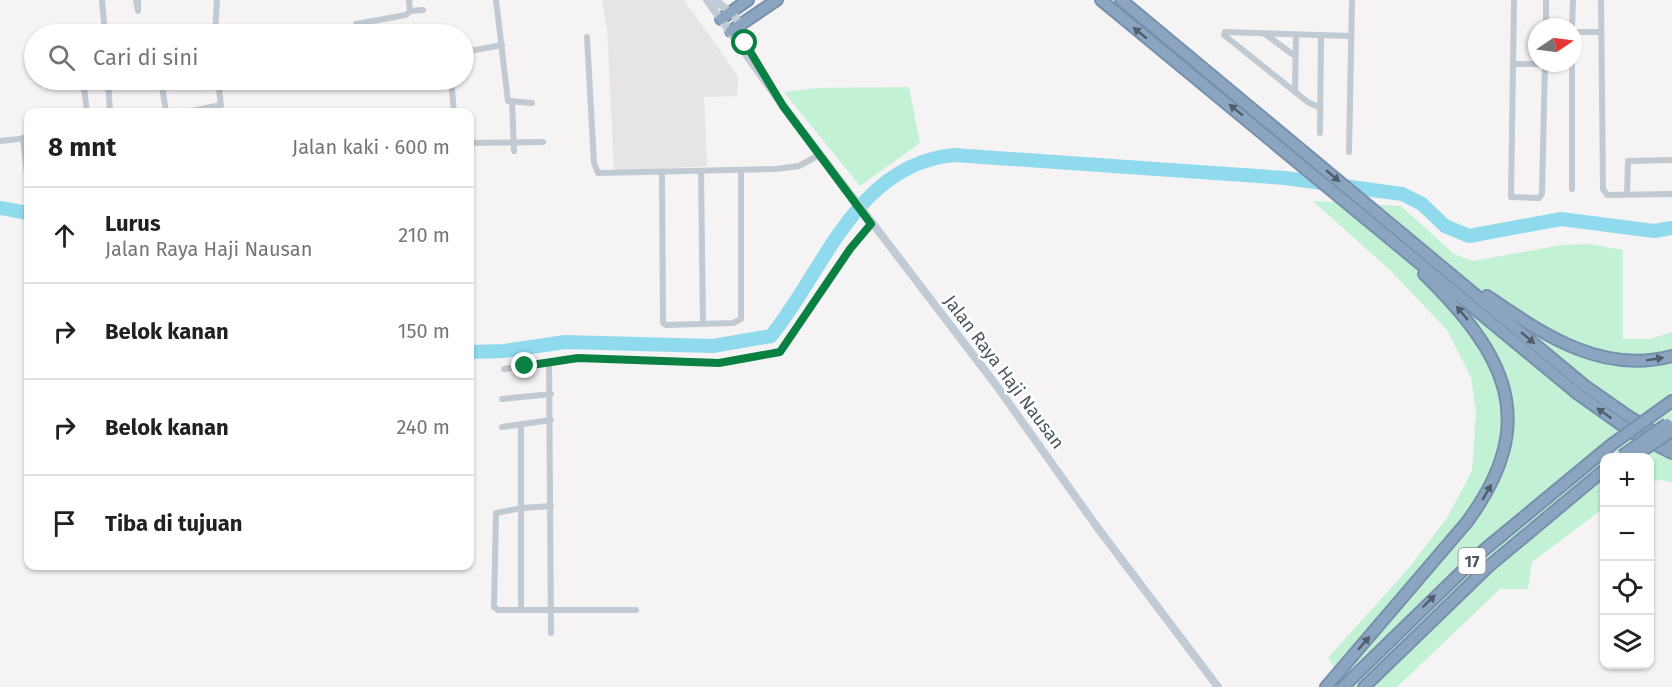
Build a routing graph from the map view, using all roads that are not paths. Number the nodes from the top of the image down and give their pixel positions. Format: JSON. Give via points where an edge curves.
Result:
{"nodes":[{"id":1,"x":102,"y":0,"type":"edge"},
{"id":2,"x":217,"y":0,"type":"edge"},
{"id":3,"x":409,"y":0,"type":"edge"},
{"id":4,"x":496,"y":0,"type":"edge"},
{"id":5,"x":706,"y":0,"type":"edge"},
{"id":6,"x":715,"y":0,"type":"edge"},
{"id":7,"x":748,"y":0,"type":"edge"},
{"id":8,"x":777,"y":0,"type":"edge"},
{"id":9,"x":1101,"y":0,"type":"edge"},
{"id":10,"x":1121,"y":0,"type":"edge"},
{"id":11,"x":1352,"y":0,"type":"edge"},
{"id":12,"x":1514,"y":0,"type":"edge"},
{"id":13,"x":1546,"y":0,"type":"edge"},
{"id":14,"x":1573,"y":0,"type":"edge"},
{"id":15,"x":1601,"y":0,"type":"edge"},
{"id":16,"x":423,"y":10,"type":"dead end"},
{"id":17,"x":410,"y":11,"type":"junction"},
{"id":18,"x":731,"y":13,"type":"junction"},
{"id":19,"x":1546,"y":18,"type":"edge"},
{"id":20,"x":1572,"y":18,"type":"edge"},
{"id":21,"x":721,"y":19,"type":"junction"},
{"id":22,"x":104,"y":24,"type":"edge"},
{"id":23,"x":216,"y":24,"type":"edge"},
{"id":24,"x":356,"y":24,"type":"dead end"},
{"id":25,"x":735,"y":28,"type":"junction"},
{"id":26,"x":1582,"y":32,"type":"edge"},
{"id":27,"x":1601,"y":32,"type":"junction"},
{"id":28,"x":1265,"y":34,"type":"junction"},
{"id":29,"x":1296,"y":35,"type":"junction"},
{"id":30,"x":1321,"y":36,"type":"junction"},
{"id":31,"x":1351,"y":36,"type":"junction"},
{"id":32,"x":587,"y":37,"type":"dead end"},
{"id":33,"x":502,"y":45,"type":"junction"},
{"id":34,"x":474,"y":50,"type":"edge"},
{"id":35,"x":1295,"y":56,"type":"junction"},
{"id":36,"x":1513,"y":64,"type":"junction"},
{"id":37,"x":1528,"y":64,"type":"edge"},
{"id":38,"x":1545,"y":72,"type":"edge"},
{"id":39,"x":1572,"y":72,"type":"edge"},
{"id":40,"x":85,"y":90,"type":"edge"},
{"id":41,"x":109,"y":90,"type":"edge"},
{"id":42,"x":163,"y":90,"type":"edge"},
{"id":43,"x":219,"y":90,"type":"edge"},
{"id":44,"x":453,"y":90,"type":"edge"},
{"id":45,"x":1295,"y":92,"type":"junction"},
{"id":46,"x":512,"y":101,"type":"junction"},
{"id":47,"x":532,"y":103,"type":"dead end"},
{"id":48,"x":1319,"y":107,"type":"junction"},
{"id":49,"x":87,"y":108,"type":"edge"},
{"id":50,"x":110,"y":108,"type":"edge"},
{"id":51,"x":165,"y":108,"type":"edge"},
{"id":52,"x":221,"y":108,"type":"edge"},
{"id":53,"x":454,"y":108,"type":"edge"},
{"id":54,"x":1320,"y":133,"type":"dead end"},
{"id":55,"x":24,"y":138,"type":"edge"},
{"id":56,"x":0,"y":141,"type":"edge"},
{"id":57,"x":514,"y":142,"type":"junction"},
{"id":58,"x":543,"y":142,"type":"dead end"},
{"id":59,"x":474,"y":143,"type":"edge"},
{"id":60,"x":514,"y":151,"type":"dead end"},
{"id":61,"x":1349,"y":152,"type":"dead end"},
{"id":62,"x":819,"y":154,"type":"junction"},
{"id":63,"x":1672,"y":160,"type":"edge"},
{"id":64,"x":700,"y":171,"type":"junction"},
{"id":65,"x":741,"y":171,"type":"junction"},
{"id":66,"x":662,"y":172,"type":"junction"},
{"id":67,"x":1572,"y":189,"type":"dead end"},
{"id":68,"x":1627,"y":194,"type":"junction"},
{"id":69,"x":1672,"y":194,"type":"edge"},
{"id":70,"x":870,"y":222,"type":"junction"},
{"id":71,"x":1379,"y":230,"type":"junction"},
{"id":72,"x":1435,"y":260,"type":"junction"},
{"id":73,"x":702,"y":323,"type":"junction"},
{"id":74,"x":1672,"y":356,"type":"edge"},
{"id":75,"x":549,"y":362,"type":"junction"},
{"id":76,"x":504,"y":369,"type":"dead end"},
{"id":77,"x":551,"y":394,"type":"junction"},
{"id":78,"x":502,"y":399,"type":"dead end"},
{"id":79,"x":1672,"y":401,"type":"edge"},
{"id":80,"x":551,"y":420,"type":"junction"},
{"id":81,"x":1672,"y":420,"type":"edge"},
{"id":82,"x":521,"y":424,"type":"junction"},
{"id":83,"x":502,"y":427,"type":"dead end"},
{"id":84,"x":1672,"y":431,"type":"edge"},
{"id":85,"x":1672,"y":443,"type":"edge"},
{"id":86,"x":1628,"y":453,"type":"edge"},
{"id":87,"x":1639,"y":453,"type":"edge"},
{"id":88,"x":1672,"y":453,"type":"edge"},
{"id":89,"x":1600,"y":474,"type":"edge"},
{"id":90,"x":1600,"y":481,"type":"edge"},
{"id":91,"x":551,"y":506,"type":"junction"},
{"id":92,"x":522,"y":508,"type":"junction"},
{"id":93,"x":1520,"y":538,"type":"junction"},
{"id":94,"x":521,"y":610,"type":"junction"},
{"id":95,"x":551,"y":610,"type":"junction"},
{"id":96,"x":636,"y":610,"type":"dead end"},
{"id":97,"x":551,"y":633,"type":"dead end"},
{"id":98,"x":1218,"y":687,"type":"edge"},
{"id":99,"x":1326,"y":687,"type":"edge"},
{"id":100,"x":1343,"y":687,"type":"edge"},
{"id":101,"x":1364,"y":687,"type":"edge"}],
"edges":[{"from":1,"to":22,"type":"street"},
{"from":2,"to":23,"type":"street"},
{"from":3,"to":17,"type":"street"},
{"from":4,"to":33,"type":"street"},
{"from":5,"to":21,"type":"main road","name":"Jalan Raya Haji Nausan"},
{"from":6,"to":18,"type":"main road","name":"Jalan Raya Haji Nausan"},
{"from":7,"to":18,"type":"highway"},
{"from":8,"to":25,"type":"highway"},
{"from":71,"to":9,"type":"highway","one_way":true},
{"from":10,"to":72,"type":"highway","one_way":true},
{"from":11,"to":31,"type":"street"},
{"from":12,"to":36,"type":"street"},
{"from":13,"to":19,"type":"street"},
{"from":14,"to":20,"type":"street"},
{"from":15,"to":27,"type":"street"},
{"from":16,"to":17,"type":"street"},
{"from":17,"to":24,"type":"street"},
{"from":18,"to":21,"type":"highway"},
{"from":18,"to":25,"type":"main road","name":"Jalan Raya Haji Nausan"},
{"from":21,"to":25,"type":"main road","name":"Jalan Raya Haji Nausan"},
{"from":25,"to":62,"type":"main road","name":"Jalan Raya Haji Nausan","via":[[750,56]]},
{"from":26,"to":27,"type":"street"},
{"from":27,"to":68,"type":"street","via":[[1603,189],[1607,195]]},
{"from":28,"to":29,"type":"street"},
{"from":28,"to":35,"type":"street"},
{"from":28,"to":45,"type":"street","via":[[1224,34]]},
{"from":29,"to":30,"type":"street"},
{"from":29,"to":35,"type":"street"},
{"from":30,"to":31,"type":"street"},
{"from":30,"to":48,"type":"street"},
{"from":31,"to":61,"type":"street"},
{"from":32,"to":66,"type":"street","via":[[595,170],[601,174]]},
{"from":33,"to":34,"type":"street"},
{"from":33,"to":46,"type":"street","via":[[508,101]]},
{"from":35,"to":45,"type":"street"},
{"from":36,"to":37,"type":"street"},
{"from":36,"to":38,"type":"street","via":[[1509,194],[1513,198],[1539,198],[1542,194]]},
{"from":39,"to":67,"type":"street"},
{"from":40,"to":49,"type":"street"},
{"from":41,"to":50,"type":"street"},
{"from":42,"to":51,"type":"street"},
{"from":43,"to":52,"type":"street"},
{"from":44,"to":53,"type":"street"},
{"from":45,"to":48,"type":"street"},
{"from":46,"to":47,"type":"street"},
{"from":46,"to":57,"type":"street"},
{"from":48,"to":54,"type":"street"},
{"from":55,"to":56,"type":"street"},
{"from":57,"to":58,"type":"street"},
{"from":57,"to":59,"type":"street"},
{"from":57,"to":60,"type":"street"},
{"from":62,"to":65,"type":"street","via":[[791,168]]},
{"from":62,"to":70,"type":"main road","name":"Jalan Raya Haji Nausan"},
{"from":63,"to":68,"type":"street","via":[[1628,161]]},
{"from":64,"to":65,"type":"street"},
{"from":64,"to":66,"type":"street"},
{"from":64,"to":73,"type":"street"},
{"from":65,"to":73,"type":"street","via":[[742,315],[733,323]]},
{"from":66,"to":73,"type":"street","via":[[663,323]]},
{"from":68,"to":69,"type":"street"},
{"from":70,"to":75,"type":"street","via":[[780,352],[719,363],[597,358]]},
{"from":70,"to":98,"type":"main road","name":"Jalan Raya Haji Nausan","via":[[996,385]]},
{"from":88,"to":71,"type":"highway","one_way":true,"bridge":true,"via":[[1592,405]]},
{"from":99,"to":71,"type":"highway","one_way":true,"via":[[1472,514],[1495,477],[1507,441],[1503,385],[1486,346],[1453,303]]},
{"from":72,"to":74,"type":"highway","one_way":true,"via":[[1533,327],[1571,348],[1626,361]]},
{"from":72,"to":85,"type":"highway","one_way":true,"bridge":true,"via":[[1585,386]]},
{"from":75,"to":76,"type":"street"},
{"from":75,"to":77,"type":"street"},
{"from":77,"to":78,"type":"street"},
{"from":77,"to":80,"type":"street"},
{"from":100,"to":79,"type":"highway","number":"17","one_way":true,"bridge":true,"via":[[1492,543],[1585,465]]},
{"from":80,"to":82,"type":"street"},
{"from":80,"to":91,"type":"street"},
{"from":81,"to":86,"type":"highway","bridge":true},
{"from":82,"to":83,"type":"street"},
{"from":82,"to":92,"type":"street"},
{"from":84,"to":87,"type":"highway","bridge":true},
{"from":89,"to":93,"type":"highway","number":"17"},
{"from":90,"to":93,"type":"highway"},
{"from":91,"to":92,"type":"street"},
{"from":91,"to":95,"type":"street"},
{"from":92,"to":94,"type":"street"},
{"from":92,"to":94,"type":"street","via":[[498,511],[495,516],[494,607]]},
{"from":93,"to":101,"type":"highway","number":"17"},
{"from":94,"to":95,"type":"street"},
{"from":95,"to":96,"type":"street"},
{"from":95,"to":97,"type":"street"}]}
